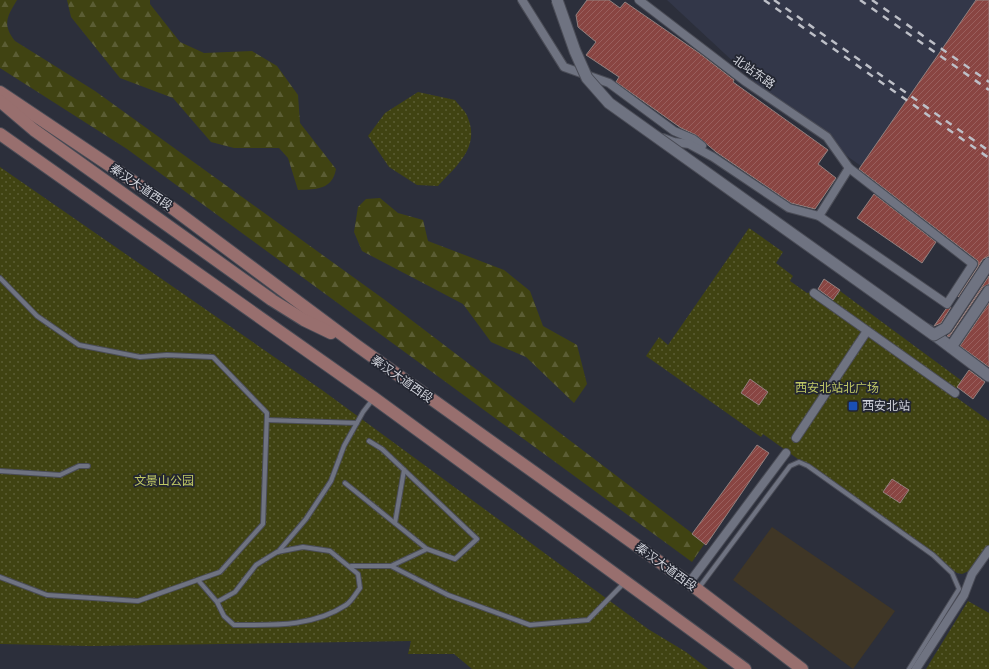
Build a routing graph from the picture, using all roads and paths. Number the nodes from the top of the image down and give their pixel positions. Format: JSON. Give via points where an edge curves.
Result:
{"nodes":[{"id":1,"x":522,"y":0,"type":"edge"},
{"id":2,"x":557,"y":0,"type":"edge"},
{"id":3,"x":639,"y":0,"type":"edge"},
{"id":4,"x":0,"y":92,"type":"edge"},
{"id":5,"x":0,"y":101,"type":"edge"},
{"id":6,"x":0,"y":134,"type":"edge"},
{"id":7,"x":655,"y":134,"type":"junction"},
{"id":8,"x":849,"y":168,"type":"junction"},
{"id":9,"x":790,"y":208,"type":"junction"},
{"id":10,"x":819,"y":216,"type":"junction"},
{"id":11,"x":989,"y":263,"type":"edge"},
{"id":12,"x":0,"y":278,"type":"edge"},
{"id":13,"x":989,"y":291,"type":"edge"},
{"id":14,"x":814,"y":293,"type":"dead end"},
{"id":15,"x":913,"y":320,"type":"junction"},
{"id":16,"x":867,"y":331,"type":"junction"},
{"id":17,"x":356,"y":345,"type":"junction"},
{"id":18,"x":951,"y":347,"type":"junction"},
{"id":19,"x":989,"y":376,"type":"edge"},
{"id":20,"x":955,"y":392,"type":"dead end"},
{"id":21,"x":374,"y":398,"type":"junction"},
{"id":22,"x":267,"y":420,"type":"junction"},
{"id":23,"x":357,"y":423,"type":"junction"},
{"id":24,"x":796,"y":438,"type":"dead end"},
{"id":25,"x":369,"y":441,"type":"dead end"},
{"id":26,"x":786,"y":453,"type":"dead end"},
{"id":27,"x":88,"y":466,"type":"dead end"},
{"id":28,"x":404,"y":470,"type":"junction"},
{"id":29,"x":0,"y":472,"type":"edge"},
{"id":30,"x":345,"y":483,"type":"dead end"},
{"id":31,"x":395,"y":523,"type":"junction"},
{"id":32,"x":427,"y":549,"type":"junction"},
{"id":33,"x":989,"y":550,"type":"edge"},
{"id":34,"x":278,"y":552,"type":"junction"},
{"id":35,"x":350,"y":566,"type":"junction"},
{"id":36,"x":391,"y":566,"type":"junction"},
{"id":37,"x":0,"y":577,"type":"edge"},
{"id":38,"x":198,"y":580,"type":"junction"},
{"id":39,"x":625,"y":581,"type":"junction"},
{"id":40,"x":693,"y":586,"type":"junction"},
{"id":41,"x":218,"y":602,"type":"junction"},
{"id":42,"x":745,"y":669,"type":"edge"},
{"id":43,"x":802,"y":669,"type":"edge"},
{"id":44,"x":909,"y":669,"type":"edge"},
{"id":45,"x":916,"y":669,"type":"edge"}],
"edges":[{"from":1,"to":9,"type":"street","via":[[564,67],[609,83],[674,131],[692,139]]},
{"from":2,"to":7,"type":"main road","bridge":true,"via":[[587,78],[609,103]]},
{"from":3,"to":8,"type":"street","name":"北站东路","via":[[746,82],[827,137]]},
{"from":4,"to":17,"type":"main road","name":"秦汉大道西段","via":[[164,202]]},
{"from":5,"to":17,"type":"main road","via":[[34,130],[272,300],[304,320]]},
{"from":6,"to":21,"type":"main road"},
{"from":7,"to":9,"type":"street","via":[[695,147]]},
{"from":7,"to":15,"type":"main road","bridge":true},
{"from":8,"to":10,"type":"street"},
{"from":8,"to":10,"type":"street","name":"北站东路","via":[[973,264],[947,304]]},
{"from":9,"to":10,"type":"street"},
{"from":11,"to":15,"type":"main road","bridge":true,"via":[[946,328],[934,335]]},
{"from":12,"to":22,"type":"lane","via":[[37,316],[79,345],[140,357],[213,357],[267,413]]},
{"from":13,"to":18,"type":"main road"},
{"from":14,"to":16,"type":"street"},
{"from":15,"to":18,"type":"main road"},
{"from":16,"to":20,"type":"street"},
{"from":16,"to":24,"type":"street"},
{"from":17,"to":40,"type":"main road","name":"秦汉大道西段"},
{"from":18,"to":19,"type":"main road"},
{"from":21,"to":23,"type":"lane"},
{"from":21,"to":39,"type":"main road"},
{"from":22,"to":23,"type":"lane"},
{"from":22,"to":38,"type":"lane","via":[[263,524],[220,572]]},
{"from":23,"to":34,"type":"lane","via":[[344,446],[331,480],[306,519]]},
{"from":25,"to":28,"type":"lane","via":[[382,449]]},
{"from":26,"to":40,"type":"street"},
{"from":27,"to":29,"type":"lane","via":[[79,466],[60,475]]},
{"from":28,"to":31,"type":"lane"},
{"from":28,"to":32,"type":"lane","via":[[477,539],[455,559]]},
{"from":30,"to":31,"type":"lane"},
{"from":31,"to":32,"type":"lane"},
{"from":32,"to":36,"type":"lane"},
{"from":33,"to":45,"type":"street"},
{"from":34,"to":35,"type":"lane","via":[[303,547],[330,551]]},
{"from":34,"to":41,"type":"lane","via":[[256,565],[235,592]]},
{"from":35,"to":36,"type":"lane"},
{"from":35,"to":41,"type":"lane","via":[[358,574],[360,588],[347,604],[329,613],[292,624],[234,625],[224,616]]},
{"from":36,"to":39,"type":"lane","via":[[448,595],[530,625],[588,620]]},
{"from":37,"to":38,"type":"lane","via":[[47,595],[138,601]]},
{"from":38,"to":41,"type":"lane"},
{"from":39,"to":42,"type":"main road"},
{"from":40,"to":43,"type":"main road","name":"秦汉大道西段"},
{"from":40,"to":44,"type":"lane","via":[[790,466],[799,462],[920,544],[952,574],[958,590]]}]}
